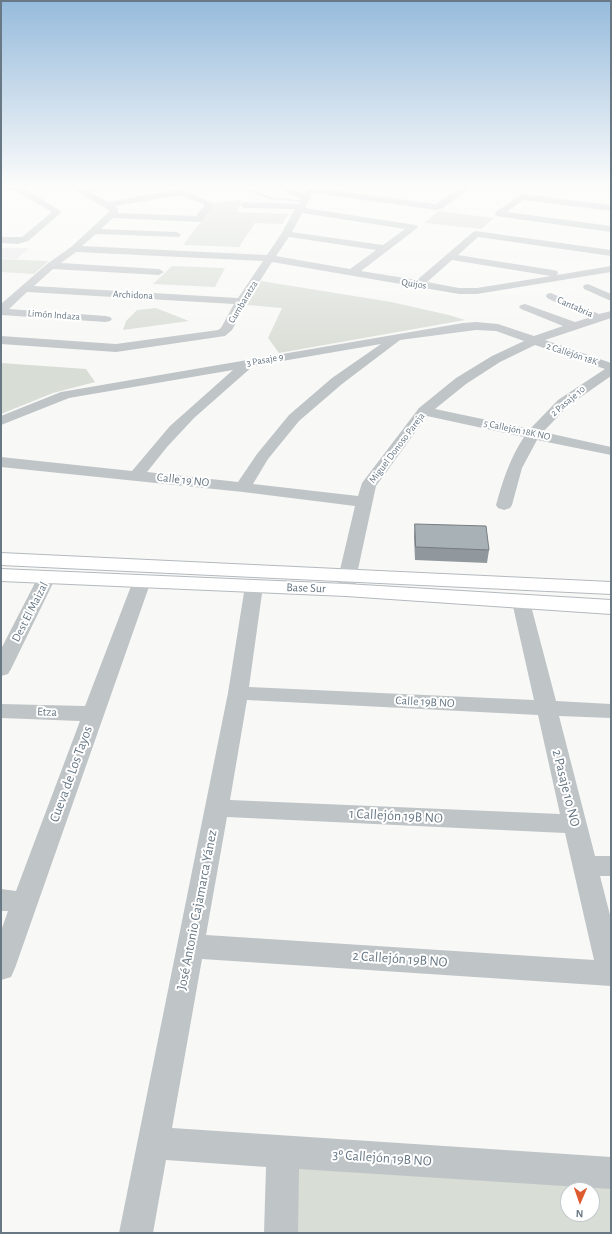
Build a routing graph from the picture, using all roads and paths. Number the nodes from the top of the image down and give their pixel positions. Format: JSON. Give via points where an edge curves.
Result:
{"nodes":[{"id":1,"x":80,"y":244,"type":"edge"},
{"id":2,"x":280,"y":244,"type":"edge"},
{"id":3,"x":354,"y":244,"type":"edge"},
{"id":4,"x":391,"y":244,"type":"edge"},
{"id":5,"x":465,"y":244,"type":"edge"},
{"id":6,"x":544,"y":244,"type":"edge"},
{"id":7,"x":386,"y":248,"type":"junction"},
{"id":8,"x":74,"y":249,"type":"junction"},
{"id":9,"x":611,"y":253,"type":"edge"},
{"id":10,"x":449,"y":257,"type":"junction"},
{"id":11,"x":270,"y":258,"type":"junction"},
{"id":12,"x":51,"y":266,"type":"junction"},
{"id":13,"x":611,"y":269,"type":"edge"},
{"id":14,"x":159,"y":272,"type":"dead end"},
{"id":15,"x":351,"y":273,"type":"junction"},
{"id":16,"x":572,"y":276,"type":"junction"},
{"id":17,"x":419,"y":284,"type":"junction"},
{"id":18,"x":588,"y":287,"type":"dead end"},
{"id":19,"x":25,"y":289,"type":"junction"},
{"id":20,"x":551,"y":296,"type":"dead end"},
{"id":21,"x":611,"y":298,"type":"edge"},
{"id":22,"x":241,"y":302,"type":"junction"},
{"id":23,"x":525,"y":307,"type":"dead end"},
{"id":24,"x":1,"y":311,"type":"edge"},
{"id":25,"x":611,"y":314,"type":"edge"},
{"id":26,"x":598,"y":318,"type":"junction"},
{"id":27,"x":106,"y":319,"type":"dead end"},
{"id":28,"x":572,"y":325,"type":"junction"},
{"id":29,"x":399,"y":337,"type":"junction"},
{"id":30,"x":1,"y":340,"type":"edge"},
{"id":31,"x":532,"y":341,"type":"junction"},
{"id":32,"x":249,"y":363,"type":"junction"},
{"id":33,"x":611,"y":367,"type":"edge"},
{"id":34,"x":611,"y":370,"type":"edge"},
{"id":35,"x":424,"y":411,"type":"junction"},
{"id":36,"x":1,"y":421,"type":"edge"},
{"id":37,"x":534,"y":434,"type":"junction"},
{"id":38,"x":611,"y":451,"type":"edge"},
{"id":39,"x":1,"y":462,"type":"edge"},
{"id":40,"x":137,"y":475,"type":"junction"},
{"id":41,"x":243,"y":487,"type":"junction"},
{"id":42,"x":364,"y":502,"type":"junction"},
{"id":43,"x":504,"y":505,"type":"dead end"},
{"id":44,"x":1,"y":559,"type":"edge"},
{"id":45,"x":1,"y":575,"type":"edge"},
{"id":46,"x":47,"y":577,"type":"junction"},
{"id":47,"x":142,"y":581,"type":"junction"},
{"id":48,"x":346,"y":582,"type":"junction"},
{"id":49,"x":254,"y":586,"type":"junction"},
{"id":50,"x":611,"y":588,"type":"edge"},
{"id":51,"x":521,"y":602,"type":"junction"},
{"id":52,"x":611,"y":607,"type":"edge"},
{"id":53,"x":1,"y":669,"type":"edge"},
{"id":54,"x":238,"y":693,"type":"junction"},
{"id":55,"x":547,"y":709,"type":"junction"},
{"id":56,"x":1,"y":710,"type":"edge"},
{"id":57,"x":611,"y":711,"type":"edge"},
{"id":58,"x":93,"y":714,"type":"junction"},
{"id":59,"x":216,"y":808,"type":"junction"},
{"id":60,"x":575,"y":824,"type":"junction"},
{"id":61,"x":585,"y":866,"type":"junction"},
{"id":62,"x":611,"y":866,"type":"edge"},
{"id":63,"x":12,"y":901,"type":"edge"},
{"id":64,"x":190,"y":946,"type":"junction"},
{"id":65,"x":1,"y":968,"type":"edge"},
{"id":66,"x":611,"y":974,"type":"edge"},
{"id":67,"x":153,"y":1143,"type":"junction"},
{"id":68,"x":283,"y":1151,"type":"junction"},
{"id":69,"x":611,"y":1173,"type":"edge"},
{"id":70,"x":136,"y":1233,"type":"edge"},
{"id":71,"x":281,"y":1233,"type":"edge"}],
"edges":[{"from":1,"to":8,"type":"street"},
{"from":2,"to":11,"type":"street","name":"Cumbaratza"},
{"from":3,"to":7,"type":"street"},
{"from":4,"to":7,"type":"street"},
{"from":5,"to":10,"type":"street"},
{"from":6,"to":9,"type":"street"},
{"from":7,"to":15,"type":"street"},
{"from":8,"to":11,"type":"street","name":"Quijos"},
{"from":8,"to":12,"type":"street"},
{"from":10,"to":16,"type":"street"},
{"from":10,"to":17,"type":"street"},
{"from":11,"to":15,"type":"street","name":"Quijos"},
{"from":11,"to":22,"type":"street","name":"Cumbaratza"},
{"from":12,"to":14,"type":"street"},
{"from":12,"to":19,"type":"street"},
{"from":13,"to":16,"type":"street","name":"Quijos"},
{"from":15,"to":17,"type":"street","name":"Quijos"},
{"from":16,"to":17,"type":"street","name":"Quijos","via":[[470,291]]},
{"from":18,"to":21,"type":"street"},
{"from":19,"to":22,"type":"street","name":"Archidona"},
{"from":19,"to":24,"type":"street"},
{"from":20,"to":26,"type":"street","name":"Cantabria"},
{"from":22,"to":30,"type":"street","name":"Cumbaratza","via":[[226,330],[221,333],[116,348]]},
{"from":23,"to":28,"type":"street"},
{"from":24,"to":27,"type":"street","name":"Limón Indaza"},
{"from":25,"to":26,"type":"street","name":"Miguel Donoso Pareja"},
{"from":26,"to":28,"type":"street","name":"Miguel Donoso Pareja"},
{"from":28,"to":31,"type":"street","name":"Miguel Donoso Pareja"},
{"from":29,"to":31,"type":"street","name":"3 Pasaje 9","via":[[476,326],[498,328]]},
{"from":29,"to":32,"type":"street","name":"3 Pasaje 9"},
{"from":29,"to":41,"type":"street","via":[[337,381],[294,418],[262,457]]},
{"from":31,"to":33,"type":"street","name":"2 Callejón 18K"},
{"from":31,"to":35,"type":"street","name":"Miguel Donoso Pareja","via":[[461,381]]},
{"from":32,"to":36,"type":"street","name":"3 Pasaje 9","via":[[66,395]]},
{"from":32,"to":40,"type":"street","via":[[164,440]]},
{"from":34,"to":37,"type":"street","name":"2 Pasaje 10","via":[[578,390]]},
{"from":35,"to":37,"type":"street","name":"5 Callejón 18K NO"},
{"from":35,"to":42,"type":"street","name":"Miguel Donoso Pareja","via":[[368,486]]},
{"from":37,"to":38,"type":"street","name":"5 Callejón 18K NO"},
{"from":37,"to":43,"type":"street","name":"2 Pasaje 10","via":[[524,448]]},
{"from":39,"to":40,"type":"street","name":"Calle 19 NO"},
{"from":40,"to":41,"type":"street","name":"Calle 19 NO"},
{"from":41,"to":42,"type":"street","name":"Calle 19 NO"},
{"from":42,"to":48,"type":"street","name":"Miguel Donoso Pareja"},
{"from":44,"to":48,"type":"street","name":"Base Sur"},
{"from":45,"to":46,"type":"street","name":"Base Sur"},
{"from":46,"to":47,"type":"street","name":"Base Sur"},
{"from":46,"to":53,"type":"street","name":"Dest El Maizal"},
{"from":47,"to":49,"type":"street","name":"Base Sur"},
{"from":47,"to":58,"type":"street","name":"Cueva de Los Tayos"},
{"from":48,"to":49,"type":"street","name":"Base Sur"},
{"from":48,"to":50,"type":"street","name":"Base Sur","via":[[494,583]]},
{"from":48,"to":51,"type":"street","name":"Base Sur"},
{"from":49,"to":54,"type":"street","name":"José Antonio Cajamarca Yánez"},
{"from":51,"to":52,"type":"street","name":"Base Sur"},
{"from":51,"to":55,"type":"street","name":"2 Pasaje 10 NO"},
{"from":54,"to":55,"type":"street","name":"Calle 19B NO"},
{"from":54,"to":59,"type":"street","name":"José Antonio Cajamarca Yánez"},
{"from":55,"to":57,"type":"street","name":"Calle 19B NO"},
{"from":55,"to":60,"type":"street","name":"2 Pasaje 10 NO"},
{"from":56,"to":58,"type":"street","name":"Etza"},
{"from":58,"to":63,"type":"street","name":"Cueva de Los Tayos"},
{"from":59,"to":60,"type":"street","name":"1 Callejón 19B NO"},
{"from":59,"to":64,"type":"street","name":"José Antonio Cajamarca Yánez"},
{"from":60,"to":61,"type":"street","name":"2 Pasaje 10 NO"},
{"from":61,"to":62,"type":"street"},
{"from":61,"to":66,"type":"street","name":"2 Pasaje 10 NO"},
{"from":63,"to":65,"type":"street","name":"Cueva de Los Tayos"},
{"from":64,"to":66,"type":"street","name":"2 Callejón 19B NO"},
{"from":64,"to":67,"type":"street","name":"José Antonio Cajamarca Yánez"},
{"from":67,"to":68,"type":"street","name":"3º Callejón 19B NO"},
{"from":67,"to":70,"type":"street","name":"José Antonio Cajamarca Yánez"},
{"from":68,"to":69,"type":"street","name":"3º Callejón 19B NO"},
{"from":68,"to":71,"type":"street"}]}
